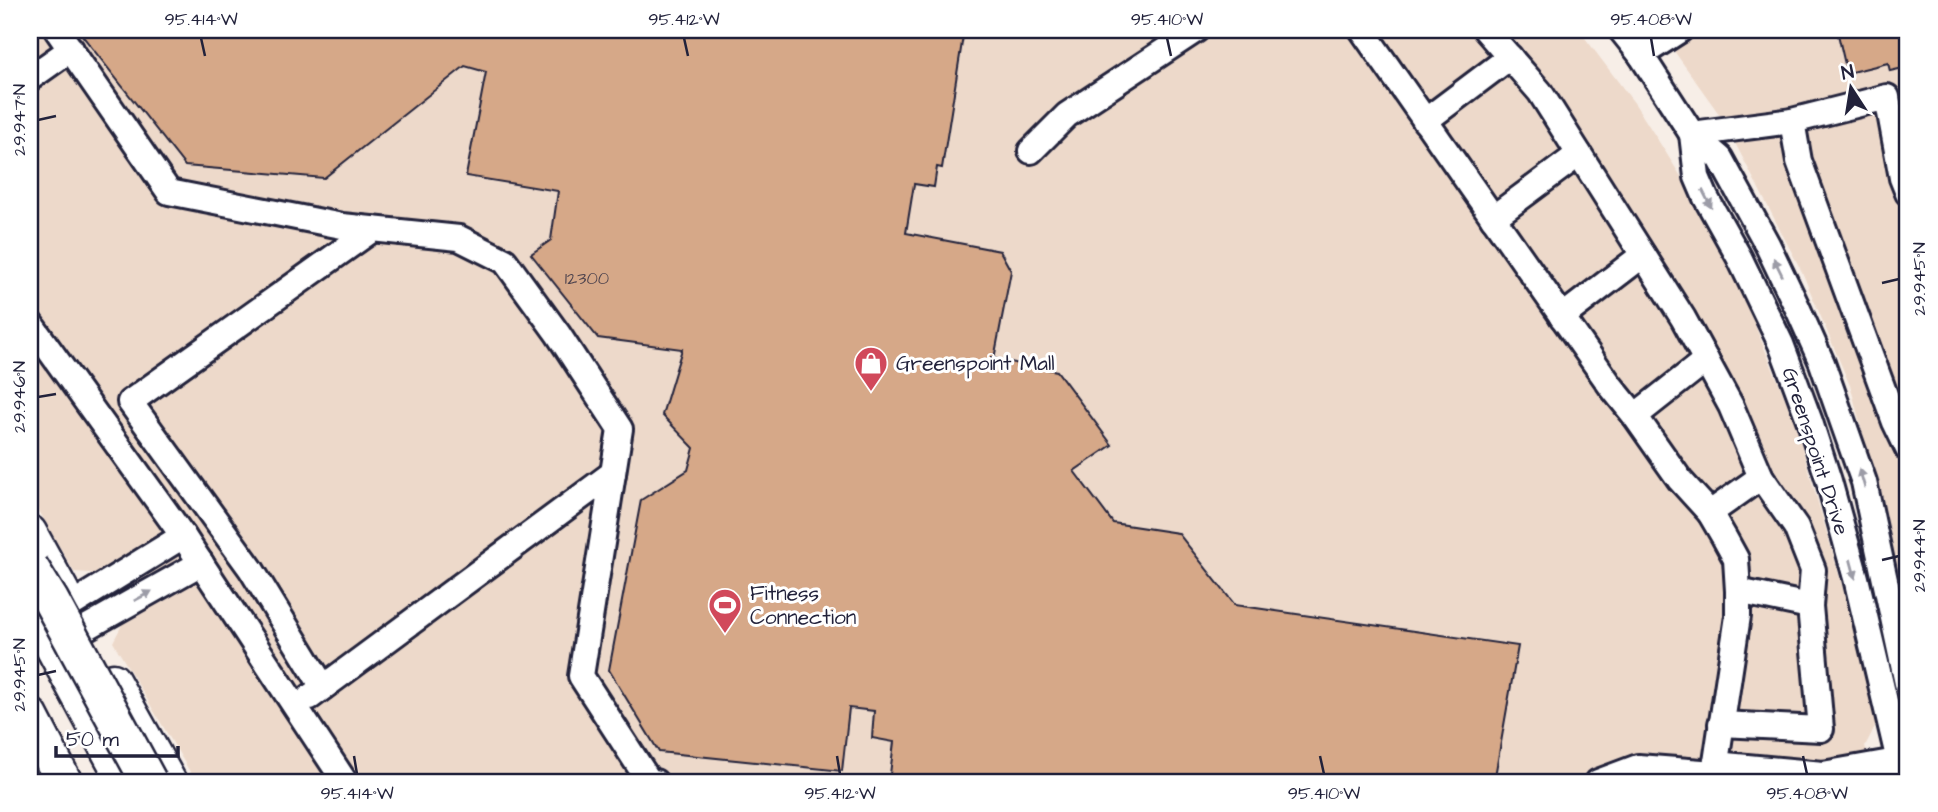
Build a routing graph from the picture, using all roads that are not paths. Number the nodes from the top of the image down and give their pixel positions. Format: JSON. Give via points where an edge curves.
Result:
{"nodes":[{"id":1,"x":1196,"y":30,"type":"edge"},
{"id":2,"x":1362,"y":30,"type":"edge"},
{"id":3,"x":1486,"y":30,"type":"edge"},
{"id":4,"x":1621,"y":30,"type":"edge"},
{"id":5,"x":1680,"y":30,"type":"edge"},
{"id":6,"x":64,"y":39,"type":"edge"},
{"id":7,"x":1641,"y":55,"type":"junction"},
{"id":8,"x":1510,"y":57,"type":"junction"},
{"id":9,"x":30,"y":78,"type":"edge"},
{"id":10,"x":1425,"y":121,"type":"junction"},
{"id":11,"x":1792,"y":121,"type":"junction"},
{"id":12,"x":1692,"y":134,"type":"junction"},
{"id":13,"x":1031,"y":151,"type":"dead end"},
{"id":14,"x":1579,"y":153,"type":"junction"},
{"id":15,"x":1908,"y":193,"type":"edge"},
{"id":16,"x":1493,"y":218,"type":"junction"},
{"id":17,"x":373,"y":229,"type":"junction"},
{"id":18,"x":1643,"y":255,"type":"junction"},
{"id":19,"x":1562,"y":317,"type":"junction"},
{"id":20,"x":30,"y":323,"type":"edge"},
{"id":21,"x":1706,"y":360,"type":"junction"},
{"id":22,"x":130,"y":402,"type":"junction"},
{"id":23,"x":1635,"y":416,"type":"junction"},
{"id":24,"x":102,"y":423,"type":"junction"},
{"id":25,"x":1908,"y":449,"type":"edge"},
{"id":26,"x":613,"y":473,"type":"junction"},
{"id":27,"x":1761,"y":477,"type":"junction"},
{"id":28,"x":1710,"y":513,"type":"junction"},
{"id":29,"x":30,"y":533,"type":"edge"},
{"id":30,"x":183,"y":536,"type":"junction"},
{"id":31,"x":201,"y":563,"type":"junction"},
{"id":32,"x":30,"y":567,"type":"edge"},
{"id":33,"x":1738,"y":591,"type":"junction"},
{"id":34,"x":30,"y":595,"type":"edge"},
{"id":35,"x":30,"y":604,"type":"edge"},
{"id":36,"x":1810,"y":606,"type":"junction"},
{"id":37,"x":77,"y":617,"type":"junction"},
{"id":38,"x":323,"y":687,"type":"junction"},
{"id":39,"x":1908,"y":688,"type":"edge"},
{"id":40,"x":296,"y":708,"type":"junction"},
{"id":41,"x":30,"y":716,"type":"edge"},
{"id":42,"x":1721,"y":724,"type":"junction"},
{"id":43,"x":1904,"y":767,"type":"edge"},
{"id":44,"x":1714,"y":773,"type":"edge"},
{"id":45,"x":64,"y":782,"type":"edge"},
{"id":46,"x":126,"y":782,"type":"edge"},
{"id":47,"x":149,"y":782,"type":"edge"},
{"id":48,"x":168,"y":782,"type":"edge"},
{"id":49,"x":345,"y":782,"type":"edge"},
{"id":50,"x":651,"y":782,"type":"edge"},
{"id":51,"x":1598,"y":782,"type":"edge"}],
"edges":[{"from":1,"to":13,"type":"street","via":[[1067,115]]},
{"from":2,"to":10,"type":"street"},
{"from":3,"to":8,"type":"street"},
{"from":4,"to":7,"type":"street","name":"Greenspoint Drive"},
{"from":5,"to":7,"type":"street"},
{"from":6,"to":9,"type":"street"},
{"from":6,"to":17,"type":"street","via":[[169,192]]},
{"from":7,"to":12,"type":"street","name":"Greenspoint Drive"},
{"from":8,"to":10,"type":"street"},
{"from":8,"to":14,"type":"street","via":[[1540,92]]},
{"from":10,"to":16,"type":"street"},
{"from":11,"to":12,"type":"street"},
{"from":11,"to":15,"type":"street","via":[[1887,97]]},
{"from":11,"to":25,"type":"street","via":[[1799,160]]},
{"from":39,"to":12,"type":"street","name":"Greenspoint Drive","one_way":true,"via":[[1864,482],[1822,363],[1767,244],[1720,158]]},
{"from":12,"to":43,"type":"street","name":"Greenspoint Drive","one_way":true,"via":[[1697,177],[1781,344],[1813,432]]},
{"from":14,"to":16,"type":"street"},
{"from":14,"to":18,"type":"street"},
{"from":16,"to":19,"type":"street"},
{"from":17,"to":22,"type":"street"},
{"from":17,"to":26,"type":"street","via":[[459,238],[505,261],[620,429]]},
{"from":18,"to":19,"type":"street"},
{"from":18,"to":21,"type":"street"},
{"from":19,"to":23,"type":"street"},
{"from":20,"to":24,"type":"street"},
{"from":21,"to":23,"type":"street"},
{"from":21,"to":27,"type":"street"},
{"from":22,"to":24,"type":"street"},
{"from":22,"to":38,"type":"street","via":[[251,569]]},
{"from":23,"to":28,"type":"street","via":[[1680,480]]},
{"from":24,"to":30,"type":"street"},
{"from":26,"to":38,"type":"street"},
{"from":26,"to":50,"type":"street","via":[[581,676]]},
{"from":27,"to":28,"type":"street"},
{"from":27,"to":36,"type":"street","via":[[1796,527],[1813,570]]},
{"from":28,"to":33,"type":"street","via":[[1736,559]]},
{"from":29,"to":37,"type":"main road"},
{"from":30,"to":31,"type":"street"},
{"from":30,"to":37,"type":"street"},
{"from":37,"to":31,"type":"street","one_way":true},
{"from":31,"to":40,"type":"street"},
{"from":32,"to":47,"type":"highway","bridge":true},
{"from":33,"to":36,"type":"street"},
{"from":33,"to":42,"type":"street"},
{"from":34,"to":48,"type":"highway"},
{"from":35,"to":46,"type":"highway"},
{"from":36,"to":42,"type":"street","via":[[1821,729]]},
{"from":37,"to":48,"type":"main road"},
{"from":38,"to":40,"type":"street"},
{"from":40,"to":49,"type":"street"},
{"from":41,"to":45,"type":"highway"},
{"from":42,"to":44,"type":"street"},
{"from":43,"to":44,"type":"street","via":[[1823,774]]},
{"from":44,"to":51,"type":"street","via":[[1638,767]]}]}
